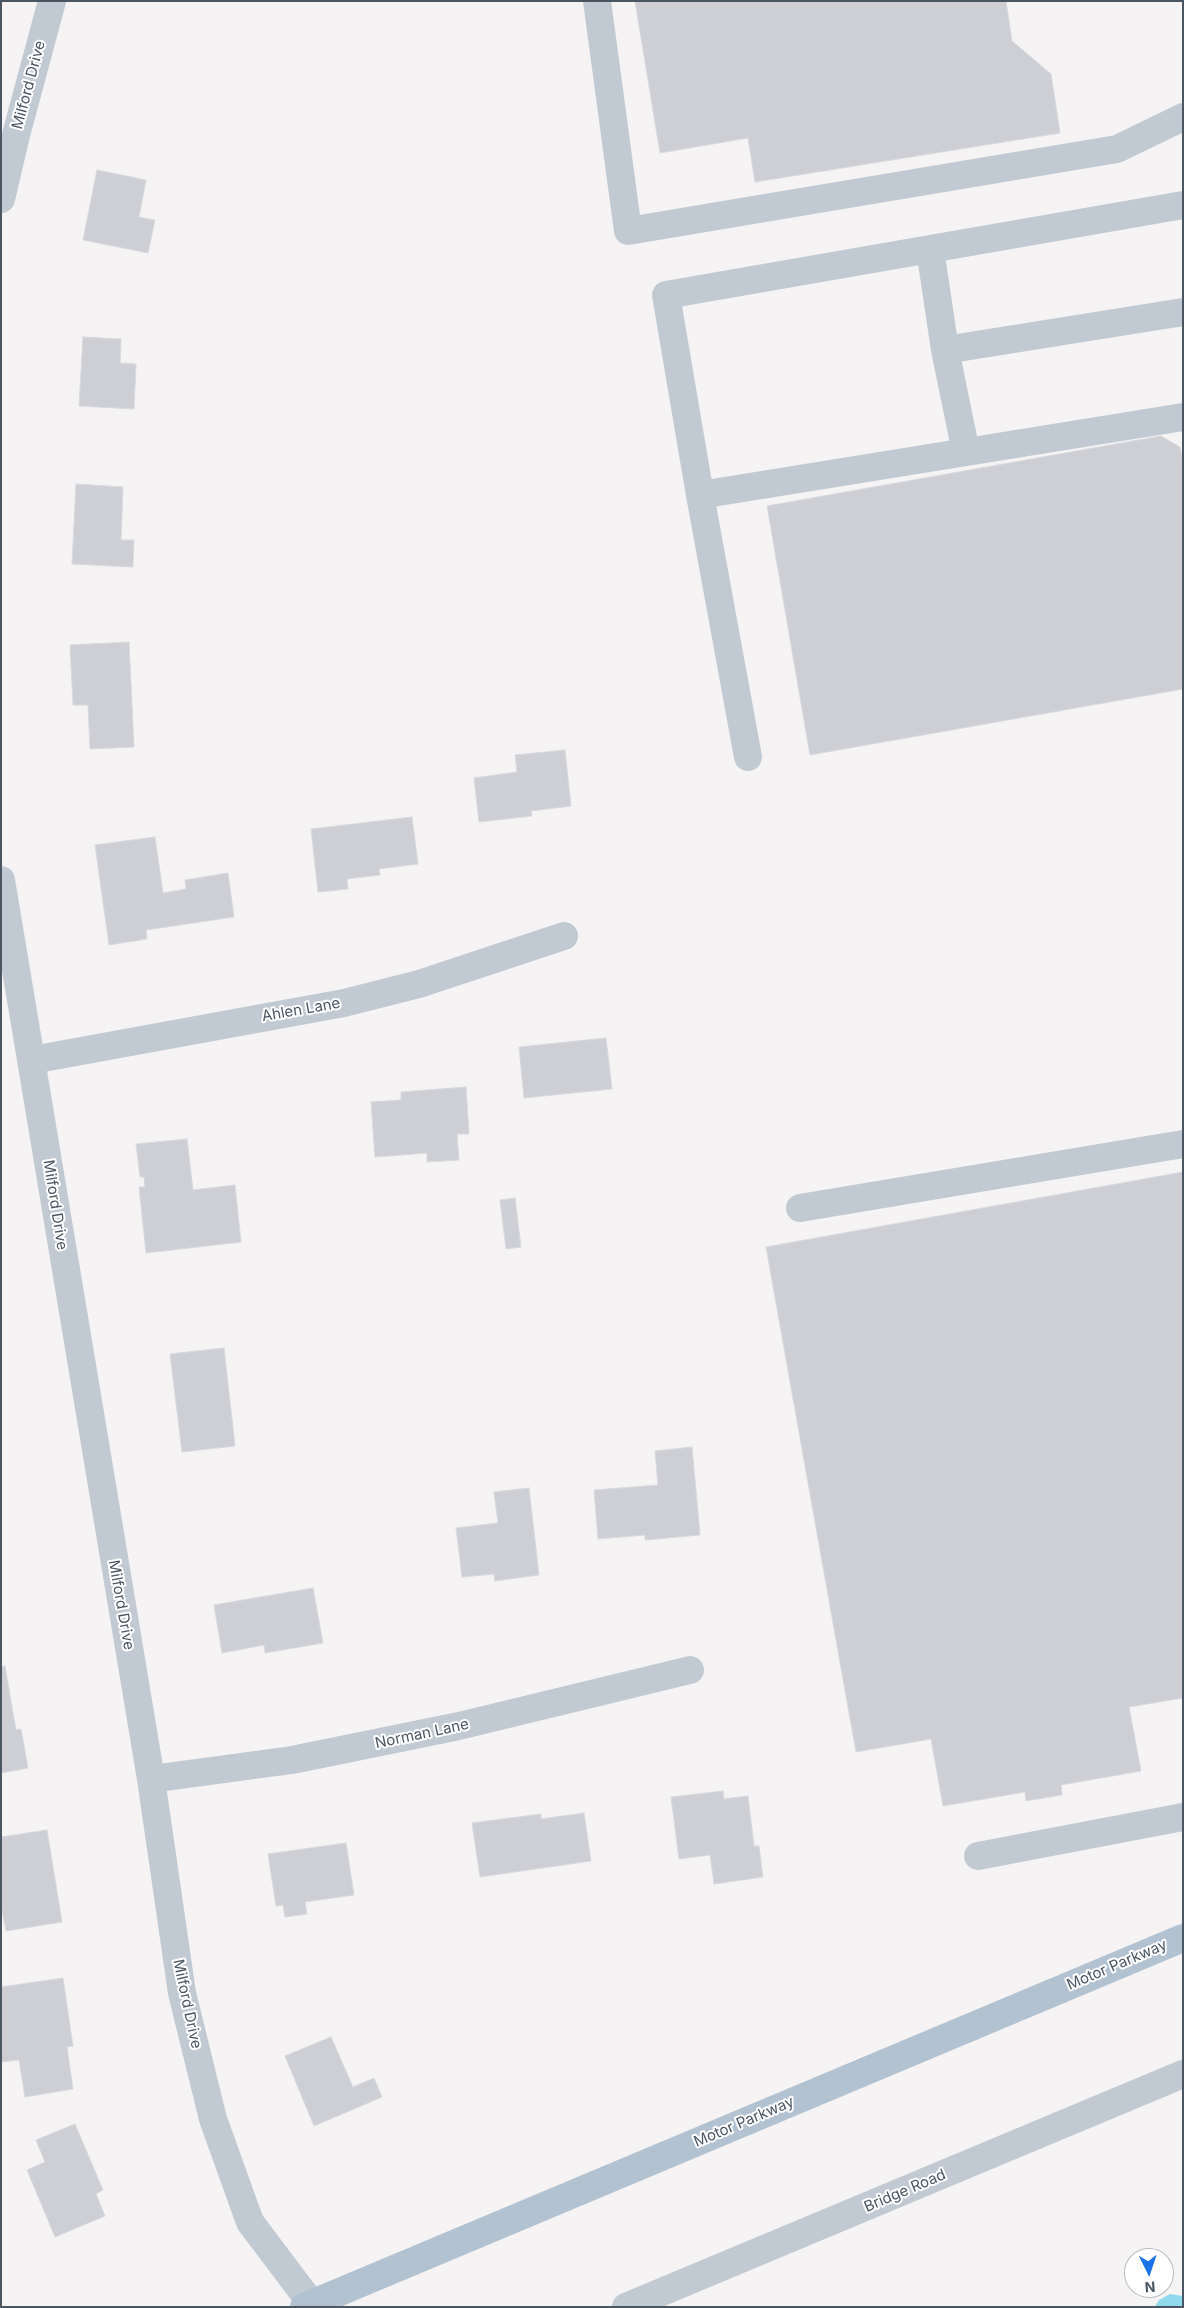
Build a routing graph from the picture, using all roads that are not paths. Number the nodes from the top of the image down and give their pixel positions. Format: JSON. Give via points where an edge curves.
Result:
{"nodes":[{"id":1,"x":52,"y":1,"type":"edge"},
{"id":2,"x":597,"y":1,"type":"edge"},
{"id":3,"x":1183,"y":117,"type":"edge"},
{"id":4,"x":1,"y":199,"type":"edge"},
{"id":5,"x":1183,"y":205,"type":"edge"},
{"id":6,"x":930,"y":249,"type":"junction"},
{"id":7,"x":1183,"y":312,"type":"edge"},
{"id":8,"x":945,"y":350,"type":"junction"},
{"id":9,"x":1183,"y":417,"type":"edge"},
{"id":10,"x":966,"y":452,"type":"junction"},
{"id":11,"x":700,"y":495,"type":"junction"},
{"id":12,"x":748,"y":757,"type":"dead end"},
{"id":13,"x":1,"y":880,"type":"edge"},
{"id":14,"x":564,"y":936,"type":"dead end"},
{"id":15,"x":32,"y":1060,"type":"junction"},
{"id":16,"x":1183,"y":1144,"type":"edge"},
{"id":17,"x":800,"y":1208,"type":"dead end"},
{"id":18,"x":690,"y":1670,"type":"dead end"},
{"id":19,"x":151,"y":1779,"type":"junction"},
{"id":20,"x":1183,"y":1817,"type":"edge"},
{"id":21,"x":978,"y":1856,"type":"dead end"},
{"id":22,"x":1183,"y":1938,"type":"edge"},
{"id":23,"x":1183,"y":2074,"type":"edge"},
{"id":24,"x":310,"y":2306,"type":"edge"},
{"id":25,"x":626,"y":2307,"type":"edge"}],
"edges":[{"from":1,"to":4,"type":"street","name":"Milford Drive"},
{"from":2,"to":3,"type":"street","via":[[628,231],[1117,149]]},
{"from":5,"to":6,"type":"street"},
{"from":6,"to":8,"type":"street"},
{"from":6,"to":11,"type":"street","via":[[666,295]]},
{"from":7,"to":8,"type":"street"},
{"from":8,"to":10,"type":"street"},
{"from":9,"to":10,"type":"street"},
{"from":10,"to":11,"type":"street"},
{"from":11,"to":12,"type":"street"},
{"from":13,"to":15,"type":"street","name":"Milford Drive"},
{"from":14,"to":15,"type":"street","name":"Ahlen Lane","via":[[419,984],[344,1003]]},
{"from":15,"to":19,"type":"street","name":"Milford Drive","via":[[96,1462]]},
{"from":16,"to":17,"type":"street"},
{"from":18,"to":19,"type":"street","name":"Norman Lane","via":[[441,1730],[292,1760]]},
{"from":19,"to":24,"type":"street","name":"Milford Drive","via":[[182,1993],[213,2118],[250,2222]]},
{"from":20,"to":21,"type":"street"},
{"from":22,"to":24,"type":"main road","name":"Motor Parkway"},
{"from":23,"to":25,"type":"street","name":"Bridge Road"}]}
